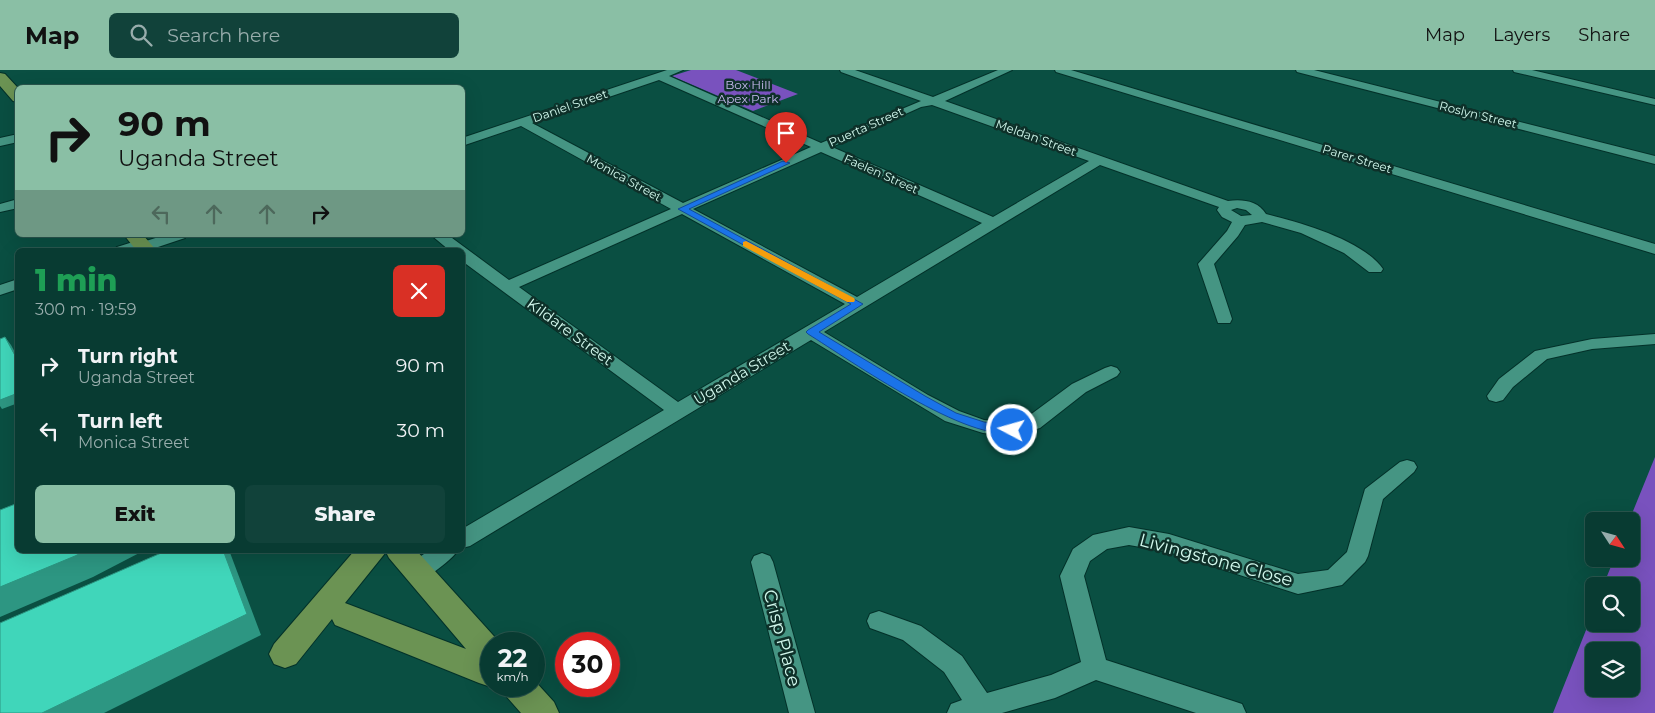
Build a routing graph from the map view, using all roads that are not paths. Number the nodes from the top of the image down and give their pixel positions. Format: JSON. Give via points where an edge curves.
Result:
{"nodes":[{"id":1,"x":678,"y":70,"type":"edge"},
{"id":2,"x":845,"y":70,"type":"edge"},
{"id":3,"x":1007,"y":70,"type":"edge"},
{"id":4,"x":1060,"y":70,"type":"edge"},
{"id":5,"x":1301,"y":70,"type":"edge"},
{"id":6,"x":1518,"y":70,"type":"edge"},
{"id":7,"x":659,"y":76,"type":"junction"},
{"id":8,"x":1,"y":80,"type":"edge"},
{"id":9,"x":15,"y":95,"type":"edge"},
{"id":10,"x":932,"y":101,"type":"junction"},
{"id":11,"x":1655,"y":102,"type":"edge"},
{"id":12,"x":522,"y":122,"type":"junction"},
{"id":13,"x":15,"y":139,"type":"edge"},
{"id":14,"x":465,"y":141,"type":"edge"},
{"id":15,"x":0,"y":142,"type":"edge"},
{"id":16,"x":820,"y":148,"type":"junction"},
{"id":17,"x":1099,"y":160,"type":"junction"},
{"id":18,"x":1655,"y":160,"type":"edge"},
{"id":19,"x":15,"y":204,"type":"edge"},
{"id":20,"x":1227,"y":205,"type":"junction"},
{"id":21,"x":0,"y":208,"type":"edge"},
{"id":22,"x":682,"y":209,"type":"junction"},
{"id":23,"x":1260,"y":217,"type":"junction"},
{"id":24,"x":1240,"y":220,"type":"junction"},
{"id":25,"x":994,"y":224,"type":"junction"},
{"id":26,"x":171,"y":237,"type":"edge"},
{"id":27,"x":441,"y":237,"type":"edge"},
{"id":28,"x":141,"y":244,"type":"edge"},
{"id":29,"x":128,"y":248,"type":"edge"},
{"id":30,"x":456,"y":248,"type":"edge"},
{"id":31,"x":1655,"y":249,"type":"edge"},
{"id":32,"x":465,"y":255,"type":"edge"},
{"id":33,"x":1375,"y":269,"type":"dead end"},
{"id":34,"x":15,"y":285,"type":"edge"},
{"id":35,"x":508,"y":286,"type":"junction"},
{"id":36,"x":0,"y":290,"type":"edge"},
{"id":37,"x":858,"y":304,"type":"junction"},
{"id":38,"x":1224,"y":319,"type":"dead end"},
{"id":39,"x":811,"y":332,"type":"junction"},
{"id":40,"x":1655,"y":339,"type":"edge"},
{"id":41,"x":1111,"y":372,"type":"dead end"},
{"id":42,"x":1496,"y":396,"type":"dead end"},
{"id":43,"x":678,"y":411,"type":"junction"},
{"id":44,"x":1407,"y":468,"type":"dead end"},
{"id":45,"x":465,"y":538,"type":"edge"},
{"id":46,"x":369,"y":553,"type":"edge"},
{"id":47,"x":436,"y":553,"type":"edge"},
{"id":48,"x":408,"y":561,"type":"edge"},
{"id":49,"x":762,"y":562,"type":"dead end"},
{"id":50,"x":346,"y":616,"type":"dead end"},
{"id":51,"x":879,"y":620,"type":"dead end"},
{"id":52,"x":480,"y":643,"type":"edge"},
{"id":53,"x":285,"y":654,"type":"dead end"},
{"id":54,"x":1095,"y":668,"type":"junction"},
{"id":55,"x":480,"y":669,"type":"edge"},
{"id":56,"x":528,"y":697,"type":"edge"},
{"id":57,"x":970,"y":710,"type":"edge"},
{"id":58,"x":542,"y":713,"type":"edge"},
{"id":59,"x":802,"y":713,"type":"edge"},
{"id":60,"x":1233,"y":713,"type":"edge"}],
"edges":[{"from":1,"to":7,"type":"street","name":"Daniel Street"},
{"from":2,"to":10,"type":"street","name":"Meldan Street"},
{"from":3,"to":10,"type":"street","name":"Puerta Street"},
{"from":4,"to":31,"type":"street","name":"Parer Street"},
{"from":5,"to":18,"type":"street","name":"Roslyn Street"},
{"from":6,"to":11,"type":"street"},
{"from":7,"to":12,"type":"street","name":"Daniel Street"},
{"from":7,"to":16,"type":"street","name":"Faelen Street"},
{"from":8,"to":9,"type":"main road"},
{"from":10,"to":16,"type":"street","name":"Puerta Street"},
{"from":10,"to":17,"type":"street","name":"Meldan Street"},
{"from":12,"to":14,"type":"street","name":"Daniel Street"},
{"from":12,"to":22,"type":"street","name":"Monica Street"},
{"from":13,"to":15,"type":"street"},
{"from":16,"to":22,"type":"street","name":"Puerta Street"},
{"from":16,"to":25,"type":"street","name":"Faelen Street"},
{"from":17,"to":20,"type":"street","name":"Meldan Street"},
{"from":17,"to":25,"type":"street","name":"Uganda Street"},
{"from":19,"to":21,"type":"street"},
{"from":20,"to":23,"type":"street","via":[[1249,206],[1258,211]]},
{"from":20,"to":24,"type":"street","via":[[1225,213]]},
{"from":22,"to":35,"type":"street","name":"Puerta Street"},
{"from":22,"to":37,"type":"street","name":"Monica Street"},
{"from":23,"to":24,"type":"street"},
{"from":23,"to":33,"type":"street","via":[[1298,226],[1333,240],[1358,254]]},
{"from":24,"to":38,"type":"street","via":[[1206,264]]},
{"from":25,"to":37,"type":"street","name":"Uganda Street"},
{"from":26,"to":28,"type":"street"},
{"from":27,"to":30,"type":"street"},
{"from":28,"to":29,"type":"street"},
{"from":32,"to":35,"type":"street","name":"Kildare Street"},
{"from":34,"to":36,"type":"street"},
{"from":35,"to":43,"type":"street","name":"Kildare Street"},
{"from":37,"to":39,"type":"street","name":"Uganda Street"},
{"from":39,"to":41,"type":"street","via":[[952,416],[982,426],[1012,430],[1034,423],[1079,388]]},
{"from":39,"to":43,"type":"street","name":"Uganda Street"},
{"from":40,"to":42,"type":"street","via":[[1592,344],[1541,356],[1506,383]]},
{"from":43,"to":45,"type":"street","name":"Uganda Street"},
{"from":44,"to":54,"type":"street","name":"Livingstone Close","via":[[1372,495],[1357,556],[1334,578],[1298,584],[1169,543],[1129,536],[1102,541],[1081,555],[1072,576]]},
{"from":46,"to":53,"type":"main road"},
{"from":47,"to":48,"type":"street"},
{"from":48,"to":52,"type":"main road"},
{"from":49,"to":59,"type":"street","name":"Crisp Place"},
{"from":50,"to":55,"type":"main road"},
{"from":51,"to":57,"type":"street","via":[[912,633],[953,664]]},
{"from":54,"to":57,"type":"street","via":[[1055,686]]},
{"from":54,"to":60,"type":"street"},
{"from":56,"to":58,"type":"main road"}]}
